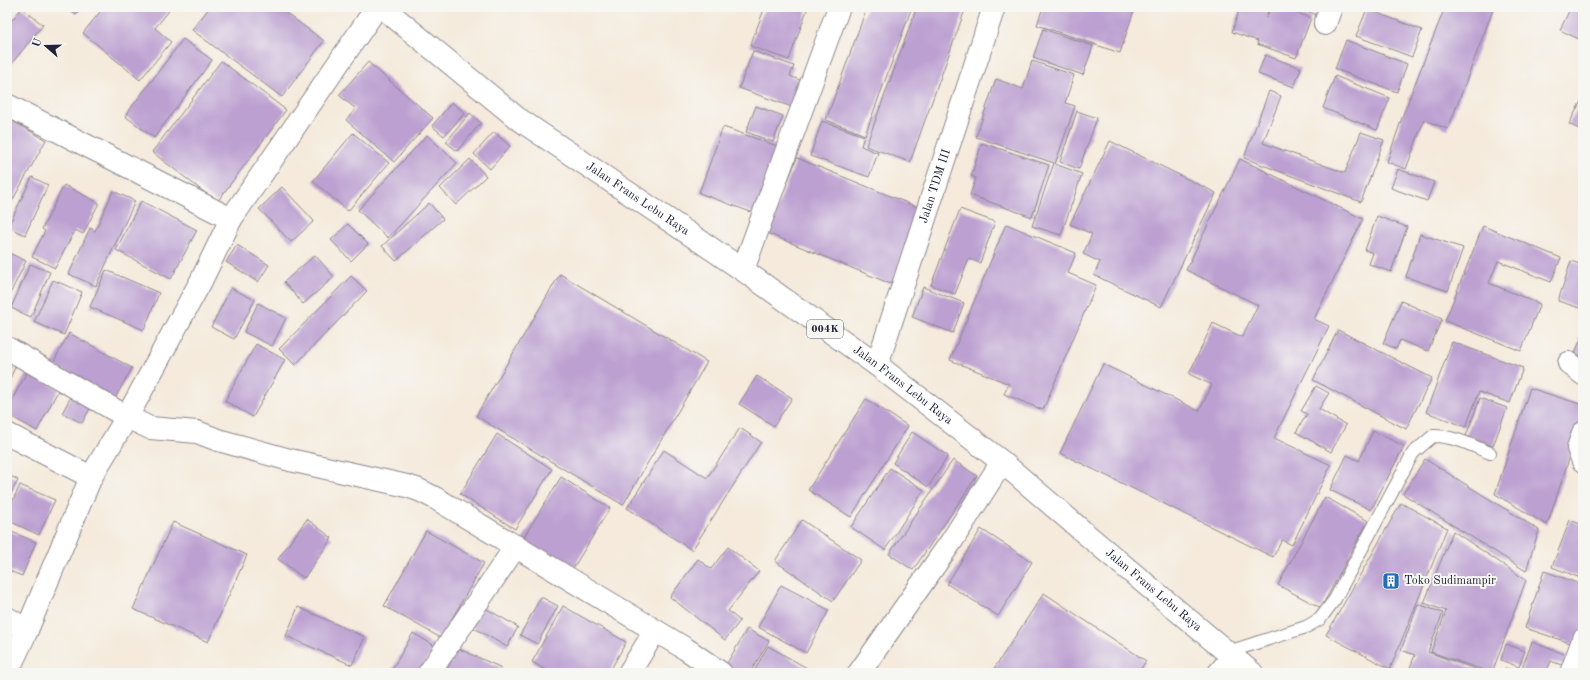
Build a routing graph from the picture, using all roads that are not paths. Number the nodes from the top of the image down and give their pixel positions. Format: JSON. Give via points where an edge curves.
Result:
{"nodes":[{"id":1,"x":377,"y":7,"type":"edge"},
{"id":2,"x":382,"y":7,"type":"edge"},
{"id":3,"x":839,"y":7,"type":"edge"},
{"id":4,"x":994,"y":7,"type":"edge"},
{"id":5,"x":7,"y":105,"type":"edge"},
{"id":6,"x":230,"y":219,"type":"junction"},
{"id":7,"x":743,"y":270,"type":"junction"},
{"id":8,"x":7,"y":348,"type":"edge"},
{"id":9,"x":877,"y":365,"type":"junction"},
{"id":10,"x":127,"y":417,"type":"junction"},
{"id":11,"x":1583,"y":433,"type":"edge"},
{"id":12,"x":7,"y":434,"type":"edge"},
{"id":13,"x":1490,"y":452,"type":"dead end"},
{"id":14,"x":1583,"y":461,"type":"edge"},
{"id":15,"x":1002,"y":462,"type":"junction"},
{"id":16,"x":91,"y":477,"type":"junction"},
{"id":17,"x":516,"y":546,"type":"junction"},
{"id":18,"x":7,"y":618,"type":"edge"},
{"id":19,"x":27,"y":630,"type":"junction"},
{"id":20,"x":655,"y":631,"type":"junction"},
{"id":21,"x":1583,"y":640,"type":"edge"},
{"id":22,"x":1230,"y":654,"type":"junction"},
{"id":23,"x":7,"y":673,"type":"edge"},
{"id":24,"x":429,"y":673,"type":"edge"},
{"id":25,"x":629,"y":673,"type":"edge"},
{"id":26,"x":721,"y":673,"type":"edge"},
{"id":27,"x":859,"y":673,"type":"edge"},
{"id":28,"x":1219,"y":673,"type":"edge"},
{"id":29,"x":1252,"y":673,"type":"edge"},
{"id":30,"x":1571,"y":673,"type":"edge"}],
"edges":[{"from":1,"to":6,"type":"street"},
{"from":2,"to":7,"type":"street","name":"Jalan Frans Lebu Raya","number":"004K","via":[[517,118]]},
{"from":3,"to":7,"type":"street"},
{"from":4,"to":9,"type":"street","name":"Jalan TDM III"},
{"from":5,"to":6,"type":"street"},
{"from":6,"to":10,"type":"street","via":[[201,280]]},
{"from":7,"to":9,"type":"street","name":"Jalan Frans Lebu Raya","number":"004K"},
{"from":8,"to":10,"type":"street"},
{"from":9,"to":15,"type":"street","name":"Jalan Frans Lebu Raya","number":"004K"},
{"from":10,"to":16,"type":"street"},
{"from":10,"to":17,"type":"street","via":[[150,428],[197,432],[290,460],[407,486],[419,490]]},
{"from":11,"to":14,"type":"street","via":[[1578,448]]},
{"from":12,"to":16,"type":"street"},
{"from":13,"to":22,"type":"lane","via":[[1445,436],[1433,436],[1414,453],[1334,599],[1320,619],[1306,627]]},
{"from":15,"to":22,"type":"street","name":"Jalan Frans Lebu Raya","number":"004K"},
{"from":15,"to":27,"type":"street"},
{"from":16,"to":19,"type":"street"},
{"from":17,"to":20,"type":"street"},
{"from":17,"to":24,"type":"street"},
{"from":18,"to":19,"type":"street"},
{"from":19,"to":23,"type":"street"},
{"from":20,"to":25,"type":"street"},
{"from":20,"to":26,"type":"street"},
{"from":21,"to":30,"type":"street"},
{"from":22,"to":28,"type":"street"},
{"from":22,"to":29,"type":"street","name":"Jalan Frans Lebu Raya","number":"004K"}]}
